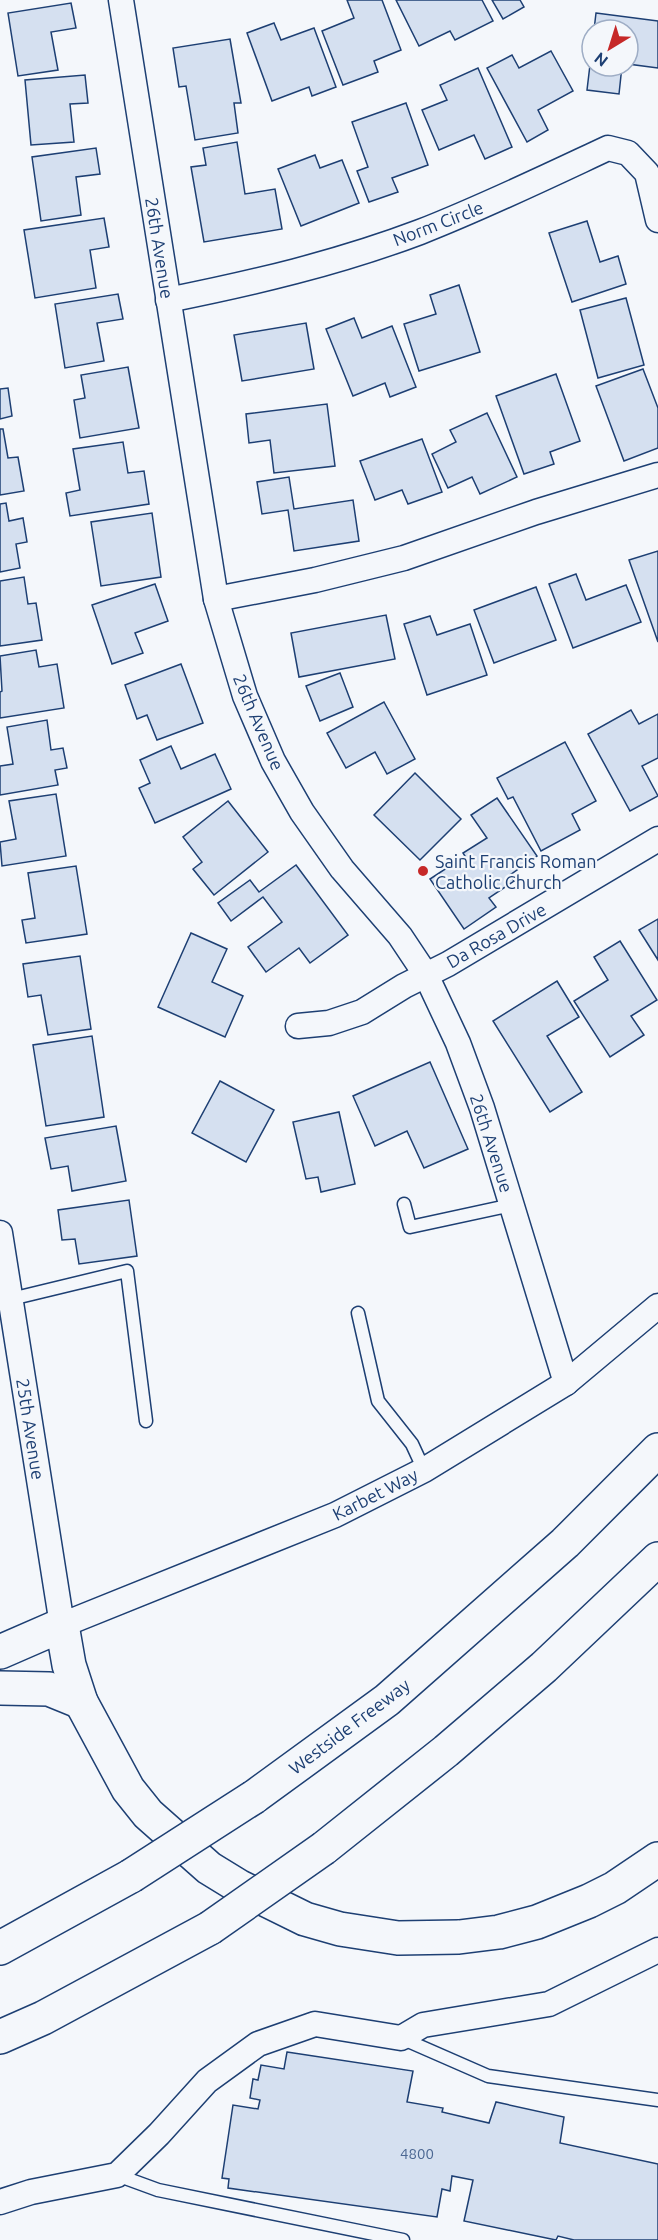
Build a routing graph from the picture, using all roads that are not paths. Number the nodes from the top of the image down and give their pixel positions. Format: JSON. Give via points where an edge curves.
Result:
{"nodes":[{"id":1,"x":121,"y":0,"type":"edge"},
{"id":2,"x":658,"y":220,"type":"edge"},
{"id":3,"x":168,"y":300,"type":"junction"},
{"id":4,"x":658,"y":475,"type":"edge"},
{"id":5,"x":216,"y":599,"type":"junction"},
{"id":6,"x":658,"y":839,"type":"edge"},
{"id":7,"x":426,"y":975,"type":"junction"},
{"id":8,"x":298,"y":1026,"type":"dead end"},
{"id":9,"x":404,"y":1203,"type":"dead end"},
{"id":10,"x":512,"y":1205,"type":"junction"},
{"id":11,"x":0,"y":1233,"type":"edge"},
{"id":12,"x":11,"y":1299,"type":"junction"},
{"id":13,"x":658,"y":1306,"type":"edge"},
{"id":14,"x":358,"y":1313,"type":"dead end"},
{"id":15,"x":566,"y":1383,"type":"junction"},
{"id":16,"x":146,"y":1421,"type":"dead end"},
{"id":17,"x":658,"y":1450,"type":"edge"},
{"id":18,"x":424,"y":1470,"type":"junction"},
{"id":19,"x":658,"y":1559,"type":"edge"},
{"id":20,"x":62,"y":1625,"type":"junction"},
{"id":21,"x":0,"y":1652,"type":"edge"},
{"id":22,"x":0,"y":1688,"type":"edge"},
{"id":23,"x":81,"y":1702,"type":"junction"},
{"id":24,"x":658,"y":1859,"type":"edge"},
{"id":25,"x":0,"y":1948,"type":"edge"},
{"id":26,"x":658,"y":1950,"type":"edge"},
{"id":27,"x":0,"y":2037,"type":"edge"},
{"id":28,"x":401,"y":2038,"type":"junction"},
{"id":29,"x":658,"y":2100,"type":"edge"},
{"id":30,"x":117,"y":2175,"type":"junction"},
{"id":31,"x":0,"y":2202,"type":"edge"},
{"id":32,"x":403,"y":2240,"type":"edge"}],
"edges":[{"from":1,"to":3,"type":"street","name":"26th Avenue"},
{"from":2,"to":3,"type":"street","name":"Norm Circle","via":[[647,173],[627,153],[608,148],[409,236],[333,261]]},
{"from":3,"to":5,"type":"street","name":"26th Avenue"},
{"from":4,"to":5,"type":"street","via":[[404,558]]},
{"from":5,"to":7,"type":"street","name":"26th Avenue","via":[[245,696],[273,761],[342,870],[400,936]]},
{"from":6,"to":7,"type":"street","name":"Da Rosa Drive"},
{"from":7,"to":8,"type":"street","name":"Da Rosa Drive","via":[[362,1012],[329,1023]]},
{"from":7,"to":10,"type":"street","name":"26th Avenue","via":[[458,1043]]},
{"from":9,"to":10,"type":"lane","via":[[410,1227]]},
{"from":10,"to":15,"type":"street","name":"26th Avenue"},
{"from":11,"to":12,"type":"street","name":"25th Avenue"},
{"from":12,"to":16,"type":"lane","via":[[127,1271]]},
{"from":12,"to":20,"type":"street","name":"25th Avenue"},
{"from":13,"to":15,"type":"street","name":"Karbet Way"},
{"from":14,"to":18,"type":"lane","via":[[378,1401],[412,1444]]},
{"from":15,"to":18,"type":"street","name":"Karbet Way"},
{"from":17,"to":25,"type":"main road","name":"Westside Freeway","bridge":true,"via":[[565,1543],[387,1700],[254,1797],[131,1876]]},
{"from":18,"to":20,"type":"street","name":"Karbet Way","via":[[335,1515]]},
{"from":19,"to":27,"type":"main road","bridge":true,"via":[[526,1682],[324,1848],[210,1928]]},
{"from":20,"to":21,"type":"main road"},
{"from":20,"to":23,"type":"main road"},
{"from":22,"to":23,"type":"main road","via":[[48,1689]]},
{"from":23,"to":24,"type":"main road","via":[[128,1788],[148,1814],[209,1868],[305,1918],[340,1929],[428,1939],[499,1932],[590,1901]]},
{"from":26,"to":28,"type":"street","via":[[549,2004],[423,2025]]},
{"from":28,"to":29,"type":"lane","via":[[488,2076]]},
{"from":28,"to":30,"type":"street","via":[[315,2024],[258,2043],[207,2081]]},
{"from":30,"to":31,"type":"street"},
{"from":30,"to":32,"type":"lane","via":[[158,2190]]}]}
